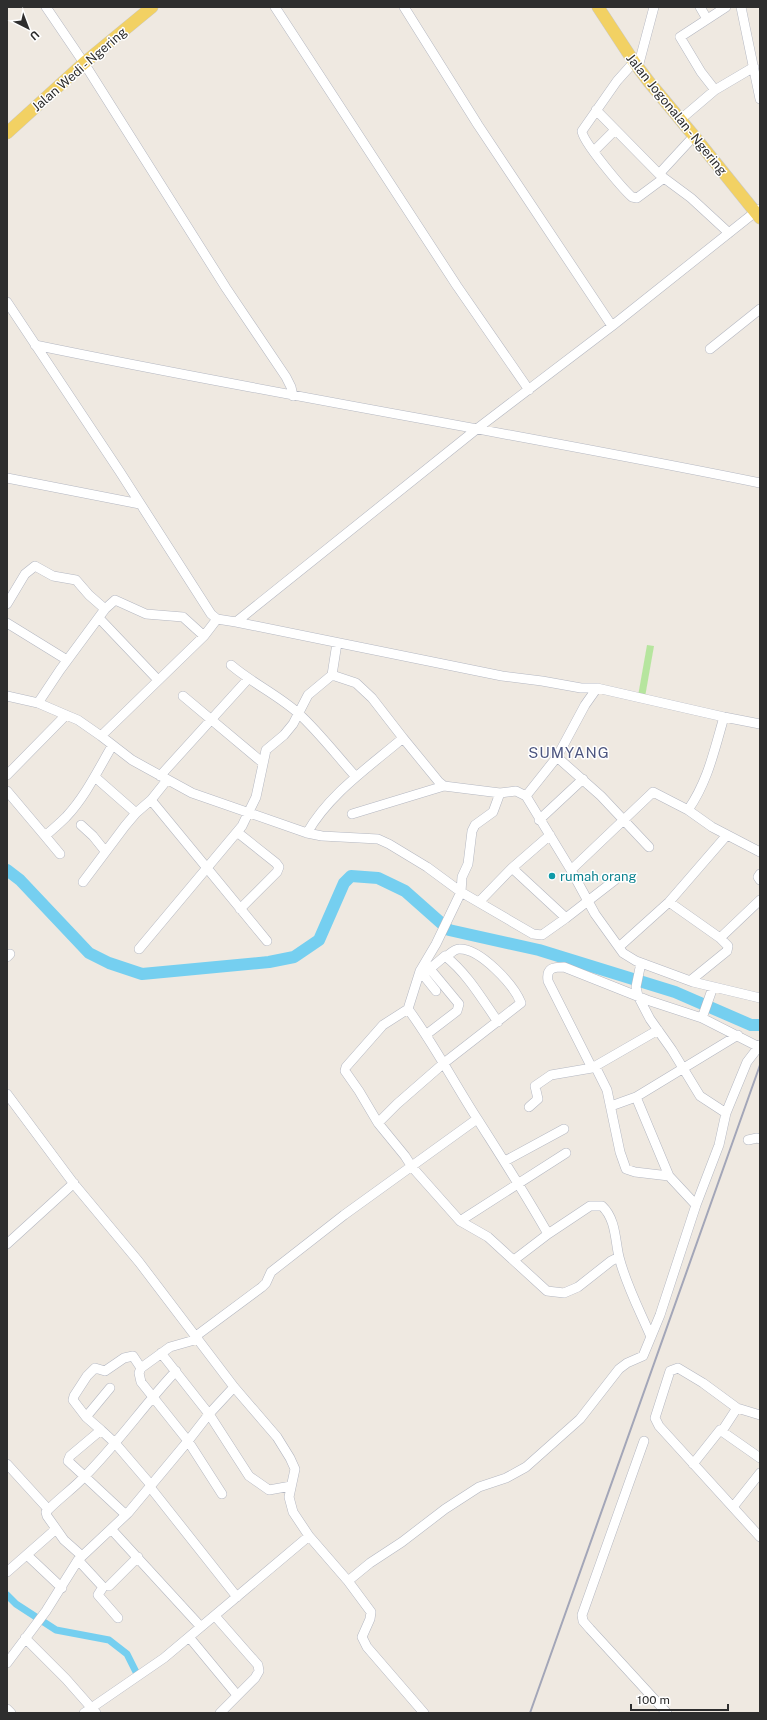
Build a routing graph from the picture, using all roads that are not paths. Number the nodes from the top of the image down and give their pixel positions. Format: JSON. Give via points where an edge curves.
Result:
{"nodes":[{"id":1,"x":46,"y":7,"type":"edge"},
{"id":2,"x":152,"y":7,"type":"edge"},
{"id":3,"x":275,"y":7,"type":"edge"},
{"id":4,"x":404,"y":7,"type":"edge"},
{"id":5,"x":598,"y":7,"type":"edge"},
{"id":6,"x":654,"y":7,"type":"edge"},
{"id":7,"x":700,"y":7,"type":"edge"},
{"id":8,"x":726,"y":7,"type":"edge"},
{"id":9,"x":741,"y":7,"type":"edge"},
{"id":10,"x":707,"y":19,"type":"junction"},
{"id":11,"x":84,"y":63,"type":"junction"},
{"id":12,"x":636,"y":65,"type":"junction"},
{"id":13,"x":754,"y":67,"type":"junction"},
{"id":14,"x":715,"y":90,"type":"junction"},
{"id":15,"x":760,"y":99,"type":"edge"},
{"id":16,"x":596,"y":110,"type":"junction"},
{"id":17,"x":680,"y":119,"type":"junction"},
{"id":18,"x":615,"y":130,"type":"junction"},
{"id":19,"x":7,"y":133,"type":"edge"},
{"id":20,"x":694,"y":136,"type":"junction"},
{"id":21,"x":594,"y":151,"type":"junction"},
{"id":22,"x":662,"y":176,"type":"junction"},
{"id":23,"x":759,"y":213,"type":"edge"},
{"id":24,"x":730,"y":233,"type":"junction"},
{"id":25,"x":7,"y":302,"type":"edge"},
{"id":26,"x":760,"y":309,"type":"edge"},
{"id":27,"x":612,"y":326,"type":"junction"},
{"id":28,"x":35,"y":345,"type":"junction"},
{"id":29,"x":710,"y":349,"type":"dead end"},
{"id":30,"x":529,"y":390,"type":"junction"},
{"id":31,"x":294,"y":396,"type":"junction"},
{"id":32,"x":478,"y":428,"type":"junction"},
{"id":33,"x":7,"y":478,"type":"edge"},
{"id":34,"x":760,"y":483,"type":"edge"},
{"id":35,"x":140,"y":504,"type":"junction"},
{"id":36,"x":7,"y":604,"type":"edge"},
{"id":37,"x":105,"y":609,"type":"junction"},
{"id":38,"x":99,"y":618,"type":"junction"},
{"id":39,"x":218,"y":619,"type":"junction"},
{"id":40,"x":236,"y":622,"type":"junction"},
{"id":41,"x":7,"y":623,"type":"edge"},
{"id":42,"x":204,"y":636,"type":"junction"},
{"id":43,"x":337,"y":643,"type":"junction"},
{"id":44,"x":67,"y":660,"type":"junction"},
{"id":45,"x":231,"y":665,"type":"dead end"},
{"id":46,"x":332,"y":675,"type":"junction"},
{"id":47,"x":248,"y":679,"type":"junction"},
{"id":48,"x":158,"y":680,"type":"junction"},
{"id":49,"x":598,"y":688,"type":"junction"},
{"id":50,"x":7,"y":696,"type":"edge"},
{"id":51,"x":183,"y":696,"type":"dead end"},
{"id":52,"x":38,"y":703,"type":"junction"},
{"id":53,"x":298,"y":713,"type":"junction"},
{"id":54,"x":66,"y":715,"type":"junction"},
{"id":55,"x":724,"y":717,"type":"junction"},
{"id":56,"x":210,"y":719,"type":"junction"},
{"id":57,"x":760,"y":724,"type":"edge"},
{"id":58,"x":101,"y":736,"type":"junction"},
{"id":59,"x":403,"y":738,"type":"junction"},
{"id":60,"x":112,"y":746,"type":"junction"},
{"id":61,"x":557,"y":757,"type":"junction"},
{"id":62,"x":263,"y":763,"type":"junction"},
{"id":63,"x":7,"y":775,"type":"edge"},
{"id":64,"x":356,"y":776,"type":"junction"},
{"id":65,"x":95,"y":777,"type":"junction"},
{"id":66,"x":164,"y":778,"type":"junction"},
{"id":67,"x":583,"y":779,"type":"junction"},
{"id":68,"x":444,"y":786,"type":"junction"},
{"id":69,"x":7,"y":791,"type":"edge"},
{"id":70,"x":500,"y":793,"type":"junction"},
{"id":71,"x":526,"y":796,"type":"junction"},
{"id":72,"x":151,"y":800,"type":"junction"},
{"id":73,"x":688,"y":810,"type":"junction"},
{"id":74,"x":136,"y":813,"type":"junction"},
{"id":75,"x":249,"y":814,"type":"junction"},
{"id":76,"x":352,"y":814,"type":"dead end"},
{"id":77,"x":539,"y":820,"type":"junction"},
{"id":78,"x":624,"y":820,"type":"junction"},
{"id":79,"x":81,"y":826,"type":"dead end"},
{"id":80,"x":237,"y":832,"type":"junction"},
{"id":81,"x":307,"y":833,"type":"junction"},
{"id":82,"x":550,"y":835,"type":"junction"},
{"id":83,"x":727,"y":835,"type":"junction"},
{"id":84,"x":45,"y":836,"type":"junction"},
{"id":85,"x":649,"y":847,"type":"dead end"},
{"id":86,"x":105,"y":851,"type":"junction"},
{"id":87,"x":760,"y":852,"type":"edge"},
{"id":88,"x":60,"y":854,"type":"dead end"},
{"id":89,"x":207,"y":868,"type":"junction"},
{"id":90,"x":512,"y":868,"type":"junction"},
{"id":91,"x":571,"y":870,"type":"junction"},
{"id":92,"x":760,"y":874,"type":"edge"},
{"id":93,"x":616,"y":880,"type":"dead end"},
{"id":94,"x":760,"y":880,"type":"edge"},
{"id":95,"x":83,"y":882,"type":"dead end"},
{"id":96,"x":459,"y":896,"type":"junction"},
{"id":97,"x":760,"y":900,"type":"edge"},
{"id":98,"x":589,"y":901,"type":"junction"},
{"id":99,"x":479,"y":902,"type":"junction"},
{"id":100,"x":669,"y":902,"type":"junction"},
{"id":101,"x":240,"y":908,"type":"junction"},
{"id":102,"x":566,"y":918,"type":"junction"},
{"id":103,"x":720,"y":938,"type":"junction"},
{"id":104,"x":267,"y":941,"type":"dead end"},
{"id":105,"x":619,"y":947,"type":"junction"},
{"id":106,"x":139,"y":949,"type":"dead end"},
{"id":107,"x":446,"y":957,"type":"junction"},
{"id":108,"x":640,"y":967,"type":"junction"},
{"id":109,"x":424,"y":970,"type":"junction"},
{"id":110,"x":690,"y":981,"type":"junction"},
{"id":111,"x":713,"y":988,"type":"junction"},
{"id":112,"x":436,"y":991,"type":"dead end"},
{"id":113,"x":638,"y":996,"type":"junction"},
{"id":114,"x":760,"y":998,"type":"edge"},
{"id":115,"x":408,"y":1009,"type":"junction"},
{"id":116,"x":703,"y":1017,"type":"junction"},
{"id":117,"x":498,"y":1022,"type":"junction"},
{"id":118,"x":658,"y":1030,"type":"junction"},
{"id":119,"x":427,"y":1034,"type":"junction"},
{"id":120,"x":738,"y":1035,"type":"junction"},
{"id":121,"x":759,"y":1046,"type":"edge"},
{"id":122,"x":444,"y":1063,"type":"junction"},
{"id":123,"x":592,"y":1068,"type":"junction"},
{"id":124,"x":684,"y":1068,"type":"junction"},
{"id":125,"x":7,"y":1094,"type":"edge"},
{"id":126,"x":636,"y":1097,"type":"junction"},
{"id":127,"x":611,"y":1106,"type":"junction"},
{"id":128,"x":529,"y":1107,"type":"dead end"},
{"id":129,"x":726,"y":1113,"type":"junction"},
{"id":130,"x":477,"y":1118,"type":"junction"},
{"id":131,"x":378,"y":1123,"type":"junction"},
{"id":132,"x":564,"y":1128,"type":"dead end"},
{"id":133,"x":760,"y":1139,"type":"edge"},
{"id":134,"x":748,"y":1140,"type":"dead end"},
{"id":135,"x":566,"y":1153,"type":"dead end"},
{"id":136,"x":505,"y":1161,"type":"junction"},
{"id":137,"x":412,"y":1167,"type":"junction"},
{"id":138,"x":668,"y":1176,"type":"junction"},
{"id":139,"x":74,"y":1183,"type":"junction"},
{"id":140,"x":519,"y":1184,"type":"junction"},
{"id":141,"x":696,"y":1205,"type":"junction"},
{"id":142,"x":460,"y":1221,"type":"junction"},
{"id":143,"x":548,"y":1234,"type":"junction"},
{"id":144,"x":7,"y":1244,"type":"edge"},
{"id":145,"x":619,"y":1257,"type":"junction"},
{"id":146,"x":514,"y":1260,"type":"junction"},
{"id":147,"x":197,"y":1337,"type":"junction"},
{"id":148,"x":651,"y":1337,"type":"junction"},
{"id":149,"x":161,"y":1353,"type":"junction"},
{"id":150,"x":141,"y":1368,"type":"junction"},
{"id":151,"x":176,"y":1371,"type":"junction"},
{"id":152,"x":110,"y":1388,"type":"dead end"},
{"id":153,"x":234,"y":1388,"type":"junction"},
{"id":154,"x":153,"y":1397,"type":"junction"},
{"id":155,"x":737,"y":1408,"type":"junction"},
{"id":156,"x":209,"y":1414,"type":"junction"},
{"id":157,"x":760,"y":1415,"type":"edge"},
{"id":158,"x":86,"y":1417,"type":"junction"},
{"id":159,"x":101,"y":1430,"type":"junction"},
{"id":160,"x":722,"y":1431,"type":"junction"},
{"id":161,"x":188,"y":1441,"type":"junction"},
{"id":162,"x":644,"y":1441,"type":"dead end"},
{"id":163,"x":115,"y":1443,"type":"junction"},
{"id":164,"x":760,"y":1458,"type":"edge"},
{"id":165,"x":7,"y":1464,"type":"edge"},
{"id":166,"x":693,"y":1464,"type":"junction"},
{"id":167,"x":760,"y":1473,"type":"edge"},
{"id":168,"x":85,"y":1477,"type":"junction"},
{"id":169,"x":151,"y":1486,"type":"junction"},
{"id":170,"x":291,"y":1486,"type":"junction"},
{"id":171,"x":222,"y":1494,"type":"dead end"},
{"id":172,"x":733,"y":1507,"type":"junction"},
{"id":173,"x":48,"y":1509,"type":"junction"},
{"id":174,"x":126,"y":1515,"type":"junction"},
{"id":175,"x":56,"y":1530,"type":"junction"},
{"id":176,"x":112,"y":1530,"type":"junction"},
{"id":177,"x":310,"y":1536,"type":"junction"},
{"id":178,"x":760,"y":1537,"type":"edge"},
{"id":179,"x":27,"y":1555,"type":"junction"},
{"id":180,"x":138,"y":1557,"type":"junction"},
{"id":181,"x":80,"y":1558,"type":"junction"},
{"id":182,"x":7,"y":1572,"type":"edge"},
{"id":183,"x":348,"y":1581,"type":"junction"},
{"id":184,"x":109,"y":1586,"type":"dead end"},
{"id":185,"x":62,"y":1588,"type":"junction"},
{"id":186,"x":238,"y":1597,"type":"junction"},
{"id":187,"x":215,"y":1616,"type":"junction"},
{"id":188,"x":118,"y":1618,"type":"dead end"},
{"id":189,"x":201,"y":1627,"type":"junction"},
{"id":190,"x":189,"y":1637,"type":"junction"},
{"id":191,"x":25,"y":1638,"type":"junction"},
{"id":192,"x":7,"y":1663,"type":"edge"},
{"id":193,"x":237,"y":1695,"type":"junction"},
{"id":194,"x":7,"y":1709,"type":"edge"},
{"id":195,"x":91,"y":1711,"type":"edge"},
{"id":196,"x":11,"y":1713,"type":"edge"},
{"id":197,"x":220,"y":1713,"type":"edge"},
{"id":198,"x":424,"y":1713,"type":"edge"},
{"id":199,"x":667,"y":1713,"type":"edge"}],
"edges":[{"from":1,"to":11,"type":"street"},
{"from":2,"to":11,"type":"main road","name":"Jalan Wedi - Ngering"},
{"from":3,"to":30,"type":"street","via":[[457,286]]},
{"from":4,"to":27,"type":"street","via":[[478,125]]},
{"from":5,"to":12,"type":"main road","name":"Jalan Jogonalan - Ngering"},
{"from":6,"to":12,"type":"street"},
{"from":7,"to":10,"type":"street"},
{"from":8,"to":10,"type":"street"},
{"from":9,"to":13,"type":"street"},
{"from":10,"to":14,"type":"street","via":[[680,38]]},
{"from":11,"to":19,"type":"main road","name":"Jalan Wedi - Ngering"},
{"from":11,"to":31,"type":"street","via":[[172,204],[286,377]]},
{"from":12,"to":16,"type":"street"},
{"from":12,"to":17,"type":"main road","name":"Jalan Jogonalan - Ngering"},
{"from":13,"to":14,"type":"street"},
{"from":13,"to":15,"type":"street"},
{"from":14,"to":17,"type":"street"},
{"from":16,"to":18,"type":"street"},
{"from":16,"to":21,"type":"street","via":[[582,132]]},
{"from":17,"to":20,"type":"main road","name":"Jalan Jogonalan - Ngering"},
{"from":18,"to":21,"type":"street"},
{"from":18,"to":22,"type":"street"},
{"from":20,"to":22,"type":"street"},
{"from":20,"to":23,"type":"main road","name":"Jalan Jogonalan - Ngering"},
{"from":21,"to":22,"type":"street","via":[[632,197],[637,198]]},
{"from":22,"to":24,"type":"street"},
{"from":23,"to":24,"type":"street"},
{"from":24,"to":27,"type":"street"},
{"from":25,"to":28,"type":"street"},
{"from":26,"to":29,"type":"street"},
{"from":27,"to":30,"type":"street"},
{"from":28,"to":31,"type":"street"},
{"from":28,"to":35,"type":"street"},
{"from":30,"to":32,"type":"street"},
{"from":31,"to":32,"type":"street"},
{"from":32,"to":34,"type":"street"},
{"from":32,"to":40,"type":"street"},
{"from":33,"to":35,"type":"street"},
{"from":35,"to":39,"type":"street","via":[[211,614]]},
{"from":36,"to":37,"type":"street","via":[[25,574],[34,566],[53,576],[76,580]]},
{"from":37,"to":38,"type":"street"},
{"from":37,"to":42,"type":"street","via":[[117,600],[146,614],[179,616],[188,620]]},
{"from":38,"to":44,"type":"street"},
{"from":38,"to":48,"type":"street"},
{"from":39,"to":40,"type":"street"},
{"from":39,"to":42,"type":"street"},
{"from":40,"to":43,"type":"street"},
{"from":41,"to":44,"type":"street"},
{"from":42,"to":48,"type":"street"},
{"from":43,"to":46,"type":"street"},
{"from":43,"to":49,"type":"street","via":[[502,676],[584,689]]},
{"from":44,"to":52,"type":"street"},
{"from":45,"to":47,"type":"street"},
{"from":46,"to":53,"type":"street","via":[[312,691]]},
{"from":46,"to":59,"type":"street","via":[[361,687]]},
{"from":47,"to":53,"type":"street","via":[[259,684]]},
{"from":47,"to":56,"type":"street"},
{"from":48,"to":58,"type":"street"},
{"from":49,"to":55,"type":"street"},
{"from":49,"to":61,"type":"street","via":[[585,705]]},
{"from":50,"to":52,"type":"street"},
{"from":51,"to":56,"type":"street"},
{"from":52,"to":54,"type":"street"},
{"from":53,"to":62,"type":"street","via":[[284,735],[266,750]]},
{"from":53,"to":64,"type":"street"},
{"from":54,"to":58,"type":"street"},
{"from":54,"to":63,"type":"street"},
{"from":55,"to":57,"type":"street"},
{"from":55,"to":73,"type":"street","via":[[709,771],[699,794]]},
{"from":56,"to":62,"type":"street"},
{"from":56,"to":66,"type":"street"},
{"from":58,"to":60,"type":"street"},
{"from":59,"to":64,"type":"street"},
{"from":59,"to":68,"type":"street"},
{"from":60,"to":65,"type":"street"},
{"from":60,"to":66,"type":"street"},
{"from":61,"to":67,"type":"street"},
{"from":61,"to":71,"type":"street"},
{"from":62,"to":75,"type":"street","via":[[256,797]]},
{"from":64,"to":81,"type":"street","via":[[325,806]]},
{"from":65,"to":74,"type":"street"},
{"from":65,"to":84,"type":"street","via":[[66,817]]},
{"from":66,"to":72,"type":"street"},
{"from":66,"to":75,"type":"street","via":[[192,793]]},
{"from":67,"to":77,"type":"street"},
{"from":67,"to":78,"type":"street"},
{"from":68,"to":70,"type":"street"},
{"from":68,"to":76,"type":"street"},
{"from":69,"to":84,"type":"street"},
{"from":70,"to":71,"type":"street","via":[[516,791]]},
{"from":70,"to":96,"type":"street","via":[[493,812],[475,825],[472,831],[468,864],[462,877]]},
{"from":71,"to":77,"type":"street"},
{"from":72,"to":74,"type":"street"},
{"from":72,"to":89,"type":"street"},
{"from":73,"to":78,"type":"street","via":[[653,792]]},
{"from":73,"to":83,"type":"street"},
{"from":74,"to":86,"type":"street"},
{"from":75,"to":80,"type":"street"},
{"from":75,"to":81,"type":"street"},
{"from":77,"to":82,"type":"street"},
{"from":78,"to":85,"type":"street"},
{"from":78,"to":91,"type":"street"},
{"from":79,"to":86,"type":"street"},
{"from":80,"to":89,"type":"street"},
{"from":80,"to":101,"type":"street","via":[[279,867]]},
{"from":81,"to":96,"type":"street","via":[[378,839],[427,867]]},
{"from":82,"to":90,"type":"street"},
{"from":82,"to":91,"type":"street"},
{"from":83,"to":87,"type":"street"},
{"from":83,"to":100,"type":"street"},
{"from":84,"to":88,"type":"street"},
{"from":86,"to":95,"type":"street"},
{"from":89,"to":101,"type":"street"},
{"from":89,"to":106,"type":"street"},
{"from":90,"to":99,"type":"street"},
{"from":90,"to":102,"type":"street"},
{"from":91,"to":98,"type":"street"},
{"from":92,"to":94,"type":"street"},
{"from":93,"to":98,"type":"street"},
{"from":96,"to":99,"type":"street"},
{"from":96,"to":109,"type":"street"},
{"from":97,"to":103,"type":"street"},
{"from":98,"to":102,"type":"street"},
{"from":98,"to":105,"type":"street","via":[[595,914]]},
{"from":99,"to":102,"type":"street","via":[[534,934],[542,935]]},
{"from":100,"to":103,"type":"street"},
{"from":100,"to":105,"type":"street"},
{"from":101,"to":104,"type":"street"},
{"from":103,"to":110,"type":"street","via":[[728,946],[727,951]]},
{"from":105,"to":108,"type":"street"},
{"from":107,"to":109,"type":"street"},
{"from":107,"to":117,"type":"street","via":[[461,972]]},
{"from":107,"to":117,"type":"street","via":[[460,949],[472,952],[508,981],[521,1003]]},
{"from":108,"to":110,"type":"street"},
{"from":108,"to":113,"type":"street","via":[[636,987]]},
{"from":109,"to":112,"type":"street"},
{"from":109,"to":115,"type":"street"},
{"from":109,"to":119,"type":"street","via":[[459,1004],[457,1011]]},
{"from":110,"to":111,"type":"street"},
{"from":111,"to":114,"type":"street"},
{"from":111,"to":116,"type":"street"},
{"from":113,"to":116,"type":"street"},
{"from":113,"to":118,"type":"street"},
{"from":113,"to":123,"type":"street","via":[[564,968],[555,967],[549,970],[548,981]]},
{"from":115,"to":119,"type":"street"},
{"from":115,"to":131,"type":"street","via":[[384,1025],[345,1069]]},
{"from":116,"to":120,"type":"street"},
{"from":117,"to":122,"type":"street"},
{"from":118,"to":123,"type":"street"},
{"from":118,"to":124,"type":"street"},
{"from":119,"to":122,"type":"street"},
{"from":120,"to":121,"type":"street"},
{"from":120,"to":124,"type":"street"},
{"from":121,"to":129,"type":"street","via":[[740,1076]]},
{"from":122,"to":130,"type":"street"},
{"from":122,"to":131,"type":"street"},
{"from":123,"to":127,"type":"street","via":[[596,1068],[607,1090]]},
{"from":123,"to":128,"type":"street","via":[[551,1075],[535,1086],[538,1099]]},
{"from":124,"to":126,"type":"street"},
{"from":124,"to":129,"type":"street","via":[[700,1096]]},
{"from":125,"to":139,"type":"street"},
{"from":126,"to":127,"type":"street"},
{"from":126,"to":138,"type":"street"},
{"from":127,"to":138,"type":"street","via":[[626,1169]]},
{"from":129,"to":141,"type":"street","via":[[719,1145]]},
{"from":130,"to":136,"type":"street"},
{"from":130,"to":137,"type":"street"},
{"from":131,"to":137,"type":"street"},
{"from":132,"to":136,"type":"street"},
{"from":133,"to":134,"type":"street"},
{"from":135,"to":140,"type":"street"},
{"from":136,"to":140,"type":"street"},
{"from":137,"to":142,"type":"street"},
{"from":137,"to":147,"type":"street","via":[[344,1215],[271,1272],[262,1287]]},
{"from":138,"to":141,"type":"street"},
{"from":139,"to":144,"type":"street"},
{"from":139,"to":147,"type":"street"},
{"from":140,"to":142,"type":"street"},
{"from":140,"to":143,"type":"street"},
{"from":141,"to":148,"type":"street"},
{"from":142,"to":146,"type":"street","via":[[488,1237]]},
{"from":143,"to":145,"type":"street","via":[[590,1206],[602,1206],[616,1236]]},
{"from":143,"to":146,"type":"street"},
{"from":145,"to":146,"type":"street","via":[[610,1261],[578,1287],[564,1293],[547,1291]]},
{"from":145,"to":148,"type":"street"},
{"from":147,"to":149,"type":"street"},
{"from":147,"to":153,"type":"street"},
{"from":148,"to":183,"type":"street","via":[[643,1356],[619,1369],[580,1419],[526,1467],[479,1487]]},
{"from":149,"to":150,"type":"street"},
{"from":149,"to":151,"type":"street"},
{"from":150,"to":154,"type":"street","via":[[139,1378]]},
{"from":150,"to":158,"type":"street","via":[[133,1356],[105,1371],[95,1368],[92,1370],[73,1400]]},
{"from":151,"to":154,"type":"street"},
{"from":151,"to":156,"type":"street"},
{"from":152,"to":158,"type":"street"},
{"from":153,"to":156,"type":"street"},
{"from":153,"to":170,"type":"street","via":[[277,1437],[290,1458],[295,1469]]},
{"from":154,"to":161,"type":"street"},
{"from":154,"to":163,"type":"street"},
{"from":155,"to":157,"type":"street"},
{"from":155,"to":160,"type":"street"},
{"from":155,"to":166,"type":"street","via":[[678,1368],[670,1371],[655,1418]]},
{"from":156,"to":161,"type":"street"},
{"from":156,"to":170,"type":"street","via":[[249,1476],[269,1490]]},
{"from":158,"to":159,"type":"street"},
{"from":159,"to":163,"type":"street"},
{"from":159,"to":168,"type":"street","via":[[68,1458],[70,1465]]},
{"from":160,"to":164,"type":"street"},
{"from":160,"to":166,"type":"street","via":[[718,1432]]},
{"from":161,"to":169,"type":"street"},
{"from":161,"to":171,"type":"street"},
{"from":162,"to":199,"type":"street","via":[[582,1615],[583,1621]]},
{"from":163,"to":168,"type":"street"},
{"from":163,"to":169,"type":"street"},
{"from":165,"to":173,"type":"street"},
{"from":166,"to":172,"type":"street"},
{"from":167,"to":172,"type":"street"},
{"from":168,"to":173,"type":"street"},
{"from":168,"to":174,"type":"street"},
{"from":169,"to":174,"type":"street"},
{"from":169,"to":186,"type":"street"},
{"from":170,"to":177,"type":"street","via":[[289,1497],[293,1512]]},
{"from":172,"to":178,"type":"street"},
{"from":173,"to":175,"type":"street","via":[[46,1516]]},
{"from":174,"to":176,"type":"street"},
{"from":175,"to":179,"type":"street"},
{"from":175,"to":181,"type":"street"},
{"from":176,"to":180,"type":"street"},
{"from":176,"to":181,"type":"street"},
{"from":177,"to":183,"type":"street"},
{"from":177,"to":186,"type":"street"},
{"from":179,"to":182,"type":"street"},
{"from":179,"to":185,"type":"street"},
{"from":180,"to":184,"type":"street"},
{"from":180,"to":189,"type":"street"},
{"from":181,"to":185,"type":"street"},
{"from":181,"to":188,"type":"street","via":[[103,1587],[98,1595]]},
{"from":183,"to":198,"type":"street","via":[[371,1612],[362,1637],[367,1647]]},
{"from":185,"to":191,"type":"street"},
{"from":186,"to":187,"type":"street"},
{"from":187,"to":189,"type":"street"},
{"from":187,"to":193,"type":"street","via":[[258,1665],[259,1671],[255,1678]]},
{"from":189,"to":190,"type":"street"},
{"from":190,"to":193,"type":"street"},
{"from":190,"to":195,"type":"street"},
{"from":191,"to":192,"type":"street"},
{"from":191,"to":195,"type":"street","via":[[66,1679]]},
{"from":193,"to":197,"type":"street"},
{"from":194,"to":196,"type":"street"}]}
